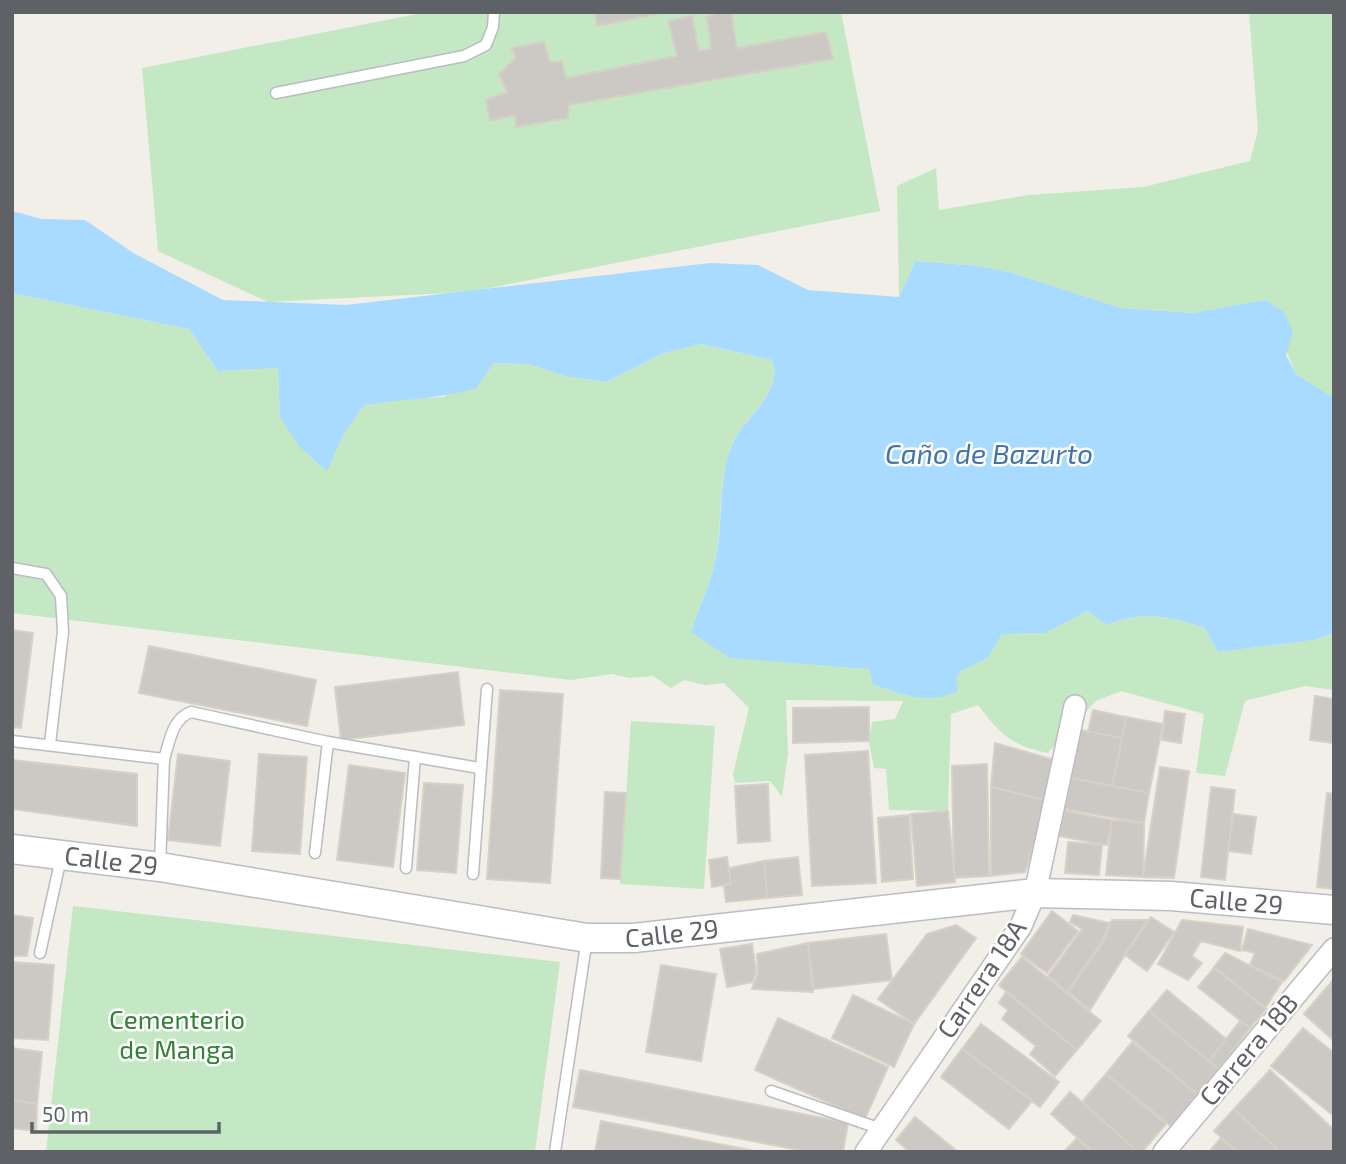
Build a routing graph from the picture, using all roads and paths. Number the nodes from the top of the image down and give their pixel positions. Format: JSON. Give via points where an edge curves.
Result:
{"nodes":[{"id":1,"x":494,"y":12,"type":"edge"},
{"id":2,"x":276,"y":93,"type":"dead end"},
{"id":3,"x":12,"y":568,"type":"edge"},
{"id":4,"x":487,"y":689,"type":"dead end"},
{"id":5,"x":1075,"y":706,"type":"dead end"},
{"id":6,"x":12,"y":741,"type":"edge"},
{"id":7,"x":328,"y":742,"type":"junction"},
{"id":8,"x":50,"y":744,"type":"junction"},
{"id":9,"x":415,"y":757,"type":"junction"},
{"id":10,"x":164,"y":759,"type":"junction"},
{"id":11,"x":479,"y":768,"type":"junction"},
{"id":12,"x":12,"y":849,"type":"edge"},
{"id":13,"x":314,"y":853,"type":"dead end"},
{"id":14,"x":61,"y":855,"type":"junction"},
{"id":15,"x":160,"y":867,"type":"junction"},
{"id":16,"x":406,"y":867,"type":"dead end"},
{"id":17,"x":473,"y":874,"type":"dead end"},
{"id":18,"x":1035,"y":893,"type":"junction"},
{"id":19,"x":1334,"y":910,"type":"edge"},
{"id":20,"x":587,"y":938,"type":"junction"},
{"id":21,"x":1334,"y":949,"type":"edge"},
{"id":22,"x":40,"y":953,"type":"dead end"},
{"id":23,"x":771,"y":1091,"type":"dead end"},
{"id":24,"x":881,"y":1129,"type":"junction"},
{"id":25,"x":555,"y":1152,"type":"edge"},
{"id":26,"x":866,"y":1152,"type":"edge"},
{"id":27,"x":1164,"y":1152,"type":"edge"}],
"edges":[{"from":1,"to":2,"type":"lane","via":[[486,45],[464,56]]},
{"from":3,"to":8,"type":"lane","via":[[46,574],[61,596],[63,632]]},
{"from":4,"to":11,"type":"lane"},
{"from":5,"to":18,"type":"street","name":"Carrera 18A"},
{"from":6,"to":8,"type":"lane"},
{"from":7,"to":9,"type":"lane"},
{"from":7,"to":10,"type":"lane","via":[[191,712],[175,724]]},
{"from":7,"to":13,"type":"lane"},
{"from":8,"to":10,"type":"lane"},
{"from":9,"to":11,"type":"lane"},
{"from":9,"to":16,"type":"lane"},
{"from":10,"to":15,"type":"lane"},
{"from":11,"to":17,"type":"lane"},
{"from":12,"to":14,"type":"main road","name":"Calle 29"},
{"from":14,"to":15,"type":"main road","name":"Calle 29"},
{"from":14,"to":22,"type":"lane"},
{"from":15,"to":20,"type":"main road","name":"Calle 29"},
{"from":18,"to":19,"type":"main road","name":"Calle 29","via":[[1171,896]]},
{"from":18,"to":20,"type":"main road","name":"Calle 29","via":[[634,939]]},
{"from":18,"to":24,"type":"street","name":"Carrera 18A","via":[[1021,926]]},
{"from":20,"to":25,"type":"lane"},
{"from":21,"to":27,"type":"street","name":"Carrera 18B"},
{"from":23,"to":24,"type":"lane"},
{"from":24,"to":26,"type":"street","name":"Carrera 18A"}]}
